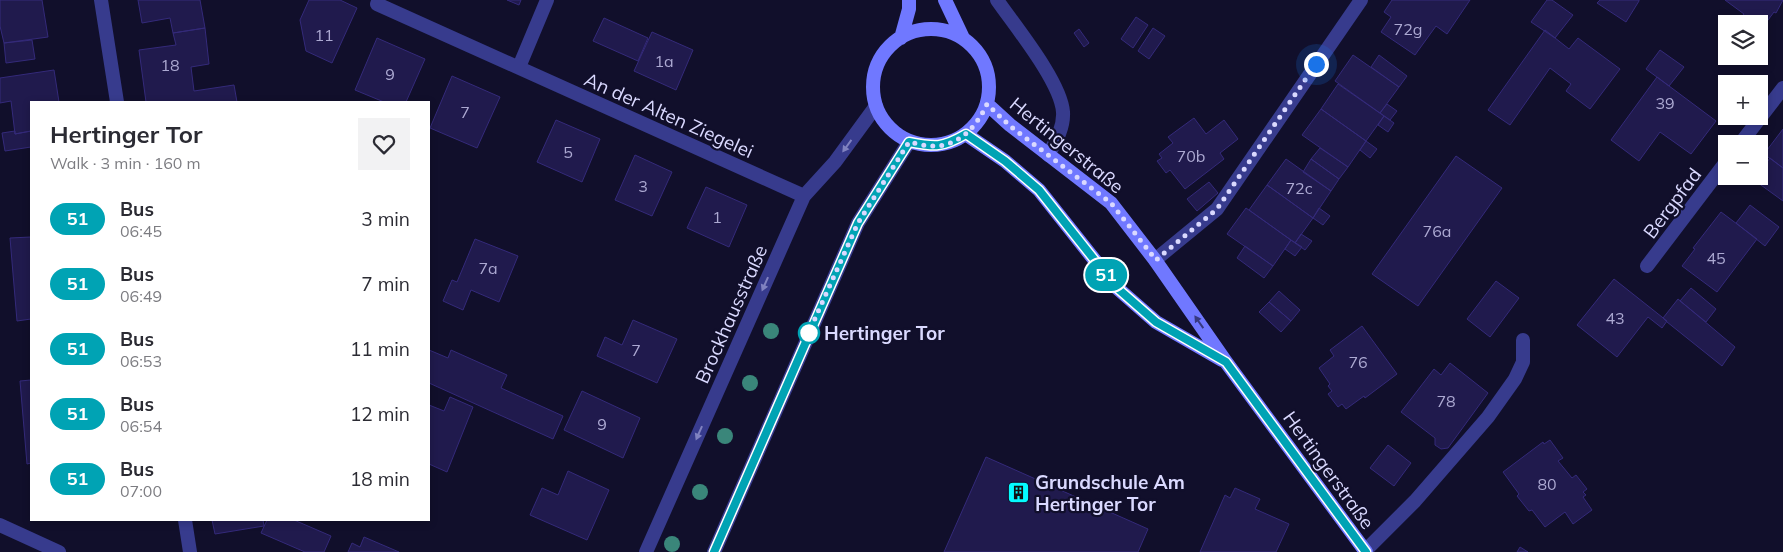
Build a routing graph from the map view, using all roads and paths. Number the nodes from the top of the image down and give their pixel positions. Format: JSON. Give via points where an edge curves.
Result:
{"nodes":[{"id":1,"x":101,"y":0,"type":"edge"},
{"id":2,"x":547,"y":0,"type":"edge"},
{"id":3,"x":909,"y":0,"type":"edge"},
{"id":4,"x":945,"y":0,"type":"edge"},
{"id":5,"x":996,"y":0,"type":"edge"},
{"id":6,"x":1361,"y":0,"type":"edge"},
{"id":7,"x":378,"y":4,"type":"dead end"},
{"id":8,"x":901,"y":38,"type":"junction"},
{"id":9,"x":963,"y":38,"type":"junction"},
{"id":10,"x":520,"y":67,"type":"junction"},
{"id":11,"x":1783,"y":88,"type":"edge"},
{"id":12,"x":117,"y":101,"type":"edge"},
{"id":13,"x":987,"y":104,"type":"junction"},
{"id":14,"x":876,"y":106,"type":"junction"},
{"id":15,"x":966,"y":134,"type":"junction"},
{"id":16,"x":1747,"y":135,"type":"edge"},
{"id":17,"x":909,"y":142,"type":"junction"},
{"id":18,"x":1048,"y":155,"type":"junction"},
{"id":19,"x":1718,"y":173,"type":"edge"},
{"id":20,"x":804,"y":196,"type":"junction"},
{"id":21,"x":1156,"y":260,"type":"junction"},
{"id":22,"x":1647,"y":266,"type":"dead end"},
{"id":23,"x":1523,"y":340,"type":"dead end"},
{"id":24,"x":1226,"y":362,"type":"junction"},
{"id":25,"x":184,"y":521,"type":"edge"},
{"id":26,"x":0,"y":525,"type":"edge"},
{"id":27,"x":1366,"y":551,"type":"edge"},
{"id":28,"x":58,"y":552,"type":"edge"},
{"id":29,"x":190,"y":552,"type":"edge"},
{"id":30,"x":646,"y":552,"type":"edge"},
{"id":31,"x":714,"y":552,"type":"edge"}],
"edges":[{"from":1,"to":12,"type":"street"},
{"from":2,"to":10,"type":"street"},
{"from":3,"to":8,"type":"main road"},
{"from":4,"to":9,"type":"main road","name":"Hertingerstraße"},
{"from":5,"to":18,"type":"street","via":[[1058,90],[1063,112],[1060,133]]},
{"from":6,"to":21,"type":"street","via":[[1217,209]]},
{"from":7,"to":10,"type":"street","name":"An der Alten Ziegelei"},
{"from":8,"to":9,"type":"main road","name":"Hertingerstraße","via":[[932,28]]},
{"from":8,"to":14,"type":"main road","name":"Hertingerstraße","via":[[885,51],[876,68],[872,88]]},
{"from":9,"to":13,"type":"main road","name":"Hertingerstraße","via":[[976,49],[986,67],[990,84]]},
{"from":10,"to":20,"type":"street","name":"An der Alten Ziegelei"},
{"from":11,"to":16,"type":"street"},
{"from":13,"to":15,"type":"main road","name":"Hertingerstraße","via":[[980,120]]},
{"from":13,"to":18,"type":"main road","name":"Hertingerstraße"},
{"from":14,"to":17,"type":"main road","name":"Hertingerstraße","via":[[886,125]]},
{"from":14,"to":20,"type":"street","name":"Brockhausstraße","one_way":true,"via":[[835,162]]},
{"from":15,"to":17,"type":"main road","name":"Hertingerstraße","via":[[952,142],[932,146]]},
{"from":15,"to":24,"type":"main road","name":"Hertingerstraße","via":[[1039,190],[1116,287],[1156,322]]},
{"from":17,"to":31,"type":"street","via":[[858,223]]},
{"from":18,"to":21,"type":"main road","name":"Hertingerstraße","via":[[1111,203]]},
{"from":19,"to":22,"type":"street","name":"Bergpfad"},
{"from":20,"to":30,"type":"street","name":"Brockhausstraße","one_way":true},
{"from":24,"to":21,"type":"main road","name":"Hertingerstraße","one_way":true},
{"from":23,"to":27,"type":"street","via":[[1523,362],[1488,417],[1415,501]]},
{"from":24,"to":27,"type":"main road","name":"Hertingerstraße"},
{"from":25,"to":29,"type":"street"},
{"from":26,"to":28,"type":"street"}]}
